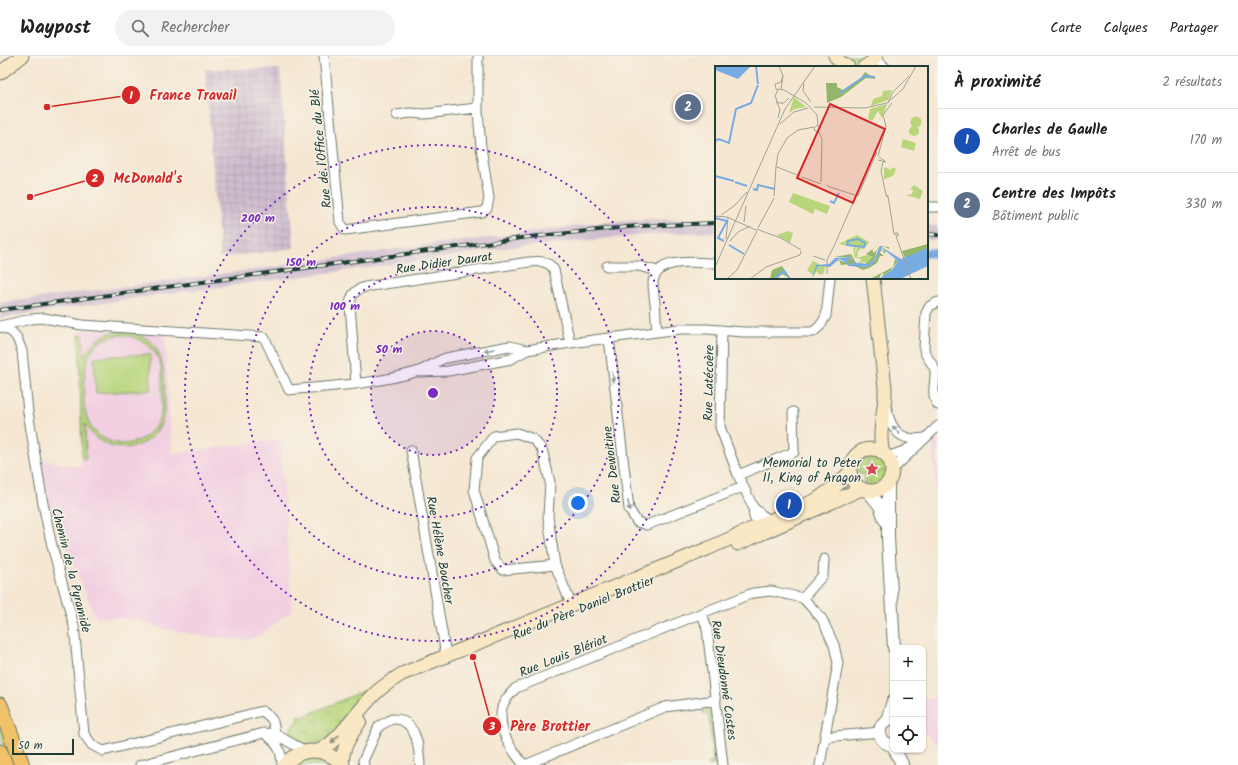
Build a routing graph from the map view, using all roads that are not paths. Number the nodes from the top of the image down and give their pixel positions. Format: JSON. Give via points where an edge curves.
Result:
{"nodes":[{"id":1,"x":22,"y":56,"type":"edge"},
{"id":2,"x":324,"y":56,"type":"edge"},
{"id":3,"x":478,"y":56,"type":"edge"},
{"id":4,"x":0,"y":73,"type":"edge"},
{"id":5,"x":477,"y":108,"type":"junction"},
{"id":6,"x":397,"y":115,"type":"dead end"},
{"id":7,"x":715,"y":263,"type":"edge"},
{"id":8,"x":607,"y":266,"type":"dead end"},
{"id":9,"x":658,"y":270,"type":"junction"},
{"id":10,"x":830,"y":279,"type":"edge"},
{"id":11,"x":873,"y":279,"type":"edge"},
{"id":12,"x":938,"y":302,"type":"edge"},
{"id":13,"x":0,"y":326,"type":"edge"},
{"id":14,"x":722,"y":330,"type":"junction"},
{"id":15,"x":657,"y":332,"type":"junction"},
{"id":16,"x":609,"y":338,"type":"junction"},
{"id":17,"x":570,"y":343,"type":"junction"},
{"id":18,"x":527,"y":350,"type":"junction"},
{"id":19,"x":417,"y":372,"type":"junction"},
{"id":20,"x":883,"y":381,"type":"junction"},
{"id":21,"x":356,"y":384,"type":"junction"},
{"id":22,"x":885,"y":399,"type":"junction"},
{"id":23,"x":938,"y":405,"type":"edge"},
{"id":24,"x":793,"y":412,"type":"dead end"},
{"id":25,"x":938,"y":426,"type":"edge"},
{"id":26,"x":925,"y":438,"type":"junction"},
{"id":27,"x":411,"y":450,"type":"dead end"},
{"id":28,"x":864,"y":451,"type":"junction"},
{"id":29,"x":887,"y":460,"type":"junction"},
{"id":30,"x":850,"y":472,"type":"junction"},
{"id":31,"x":738,"y":475,"type":"junction"},
{"id":32,"x":888,"y":484,"type":"junction"},
{"id":33,"x":743,"y":487,"type":"junction"},
{"id":34,"x":864,"y":490,"type":"junction"},
{"id":35,"x":753,"y":507,"type":"junction"},
{"id":36,"x":763,"y":523,"type":"junction"},
{"id":37,"x":888,"y":537,"type":"junction"},
{"id":38,"x":824,"y":559,"type":"dead end"},
{"id":39,"x":554,"y":564,"type":"junction"},
{"id":40,"x":803,"y":598,"type":"junction"},
{"id":41,"x":571,"y":604,"type":"junction"},
{"id":42,"x":702,"y":613,"type":"junction"},
{"id":43,"x":894,"y":645,"type":"edge"},
{"id":44,"x":446,"y":655,"type":"junction"},
{"id":45,"x":716,"y":700,"type":"junction"},
{"id":46,"x":0,"y":705,"type":"edge"},
{"id":47,"x":890,"y":719,"type":"edge"},
{"id":48,"x":880,"y":732,"type":"junction"},
{"id":49,"x":264,"y":733,"type":"junction"},
{"id":50,"x":276,"y":734,"type":"junction"},
{"id":51,"x":825,"y":737,"type":"junction"},
{"id":52,"x":890,"y":745,"type":"edge"},
{"id":53,"x":0,"y":752,"type":"edge"},
{"id":54,"x":312,"y":752,"type":"junction"},
{"id":55,"x":897,"y":753,"type":"edge"},
{"id":56,"x":904,"y":753,"type":"edge"},
{"id":57,"x":5,"y":765,"type":"edge"},
{"id":58,"x":22,"y":765,"type":"edge"},
{"id":59,"x":140,"y":765,"type":"edge"},
{"id":60,"x":284,"y":765,"type":"edge"},
{"id":61,"x":342,"y":765,"type":"edge"},
{"id":62,"x":364,"y":765,"type":"edge"},
{"id":63,"x":420,"y":765,"type":"edge"},
{"id":64,"x":524,"y":765,"type":"edge"},
{"id":65,"x":723,"y":765,"type":"edge"},
{"id":66,"x":820,"y":765,"type":"edge"},
{"id":67,"x":902,"y":765,"type":"edge"}],
"edges":[{"from":1,"to":4,"type":"main road"},
{"from":2,"to":5,"type":"street","name":"Rue de l'Office du Blé","via":[[340,222],[345,230],[482,212],[487,208],[489,198]]},
{"from":3,"to":5,"type":"street"},
{"from":5,"to":6,"type":"street"},
{"from":7,"to":9,"type":"street","via":[[677,263]]},
{"from":8,"to":9,"type":"street","via":[[638,266]]},
{"from":9,"to":15,"type":"street","via":[[653,284]]},
{"from":10,"to":14,"type":"street","via":[[826,316],[813,332]]},
{"from":11,"to":20,"type":"main road"},
{"from":12,"to":23,"type":"street","via":[[930,306],[926,313],[924,349],[934,370],[933,396]]},
{"from":13,"to":21,"type":"street","name":"Rue Latécoère","via":[[44,318],[82,325],[264,337],[289,390]]},
{"from":13,"to":50,"type":"street","name":"Chemin de la Pyramide","via":[[14,334],[22,351],[28,412],[43,504],[77,641],[84,734],[92,744],[103,751],[262,711],[271,716]]},
{"from":14,"to":15,"type":"street","name":"Rue Latécoère","via":[[680,329]]},
{"from":14,"to":31,"type":"street","name":"Rue Latécoère","via":[[720,427]]},
{"from":15,"to":16,"type":"street","name":"Rue Latécoère"},
{"from":16,"to":17,"type":"street","name":"Rue Latécoère"},
{"from":16,"to":33,"type":"street","name":"Rue Dewoitine","one_way":true,"via":[[629,509],[637,522],[647,525]]},
{"from":17,"to":18,"type":"street","name":"Rue Latécoère"},
{"from":17,"to":21,"type":"street","name":"Rue Didier Daurat","via":[[554,270],[545,262],[529,262],[365,287],[355,292],[350,305]]},
{"from":18,"to":19,"type":"street","name":"Rue Latécoère","via":[[515,358],[448,371]]},
{"from":18,"to":19,"type":"street","name":"Rue Latécoère","one_way":true,"via":[[510,346],[446,358]]},
{"from":19,"to":21,"type":"street","name":"Rue Latécoère"},
{"from":20,"to":22,"type":"main road"},
{"from":20,"to":28,"type":"main road","via":[[878,420]]},
{"from":26,"to":22,"type":"street","one_way":true,"via":[[909,439],[898,433],[888,418]]},
{"from":22,"to":29,"type":"main road","via":[[880,446]]},
{"from":24,"to":31,"type":"street","via":[[794,452]]},
{"from":25,"to":26,"type":"street"},
{"from":26,"to":29,"type":"street"},
{"from":26,"to":29,"type":"street"},
{"from":27,"to":44,"type":"street","name":"Rue Hélène Boucher"},
{"from":28,"to":29,"type":"main road","via":[[877,450]]},
{"from":28,"to":30,"type":"main road","via":[[854,459]]},
{"from":29,"to":32,"type":"main road","via":[[891,475]]},
{"from":30,"to":34,"type":"main road","via":[[853,482]]},
{"from":30,"to":36,"type":"main road","name":"Rue du Père Daniel Brottier","via":[[816,500]]},
{"from":31,"to":33,"type":"street","name":"Rue Latécoère"},
{"from":32,"to":34,"type":"main road","via":[[878,490]]},
{"from":32,"to":37,"type":"street"},
{"from":33,"to":35,"type":"street","name":"Rue Latécoère"},
{"from":34,"to":36,"type":"main road","name":"Rue du Père Daniel Brottier"},
{"from":34,"to":37,"type":"street","via":[[876,500],[883,513]]},
{"from":35,"to":36,"type":"street","name":"Rue Latécoère"},
{"from":35,"to":36,"type":"street","name":"Rue Latécoère","via":[[762,515]]},
{"from":36,"to":41,"type":"main road","name":"Rue du Père Daniel Brottier","via":[[707,549]]},
{"from":36,"to":61,"type":"main road","name":"Rue du Père Daniel Brottier","via":[[406,680],[384,694],[362,716],[346,743]]},
{"from":37,"to":43,"type":"street"},
{"from":38,"to":40,"type":"street","via":[[823,575]]},
{"from":39,"to":39,"type":"street","via":[[548,517],[550,482],[542,449],[532,440],[517,433],[494,436],[477,458],[474,490],[495,561],[503,570]]},
{"from":39,"to":41,"type":"street"},
{"from":40,"to":42,"type":"street","name":"Rue Dieudonné Costes","via":[[771,591],[753,593]]},
{"from":40,"to":51,"type":"street","via":[[822,619],[834,645],[838,663]]},
{"from":41,"to":44,"type":"main road","name":"Rue du Père Daniel Brottier"},
{"from":42,"to":45,"type":"street","name":"Rue Dieudonné Costes","via":[[708,629]]},
{"from":42,"to":64,"type":"street","name":"Rue Louis Blériot","via":[[516,688],[502,708],[502,727],[512,750]]},
{"from":44,"to":54,"type":"main road","name":"Rue du Père Daniel Brottier","one_way":true,"via":[[402,674],[379,689],[338,736],[324,749]]},
{"from":45,"to":64,"type":"street","via":[[665,707]]},
{"from":45,"to":65,"type":"street","name":"Rue Dieudonné Costes"},
{"from":46,"to":58,"type":"main road"},
{"from":47,"to":48,"type":"street","via":[[880,727]]},
{"from":48,"to":51,"type":"street"},
{"from":48,"to":52,"type":"street","via":[[884,742]]},
{"from":49,"to":50,"type":"street"},
{"from":49,"to":59,"type":"street"},
{"from":49,"to":60,"type":"street","via":[[278,746]]},
{"from":50,"to":54,"type":"street"},
{"from":51,"to":66,"type":"street"},
{"from":53,"to":57,"type":"main road"},
{"from":54,"to":60,"type":"main road","name":"Rue du Père Daniel Brottier","via":[[298,754]]},
{"from":54,"to":61,"type":"main road","via":[[326,753]]},
{"from":55,"to":67,"type":"street"},
{"from":56,"to":67,"type":"street"},
{"from":62,"to":63,"type":"street","via":[[363,761],[379,726],[392,719],[402,721],[410,727],[419,745]]}]}
